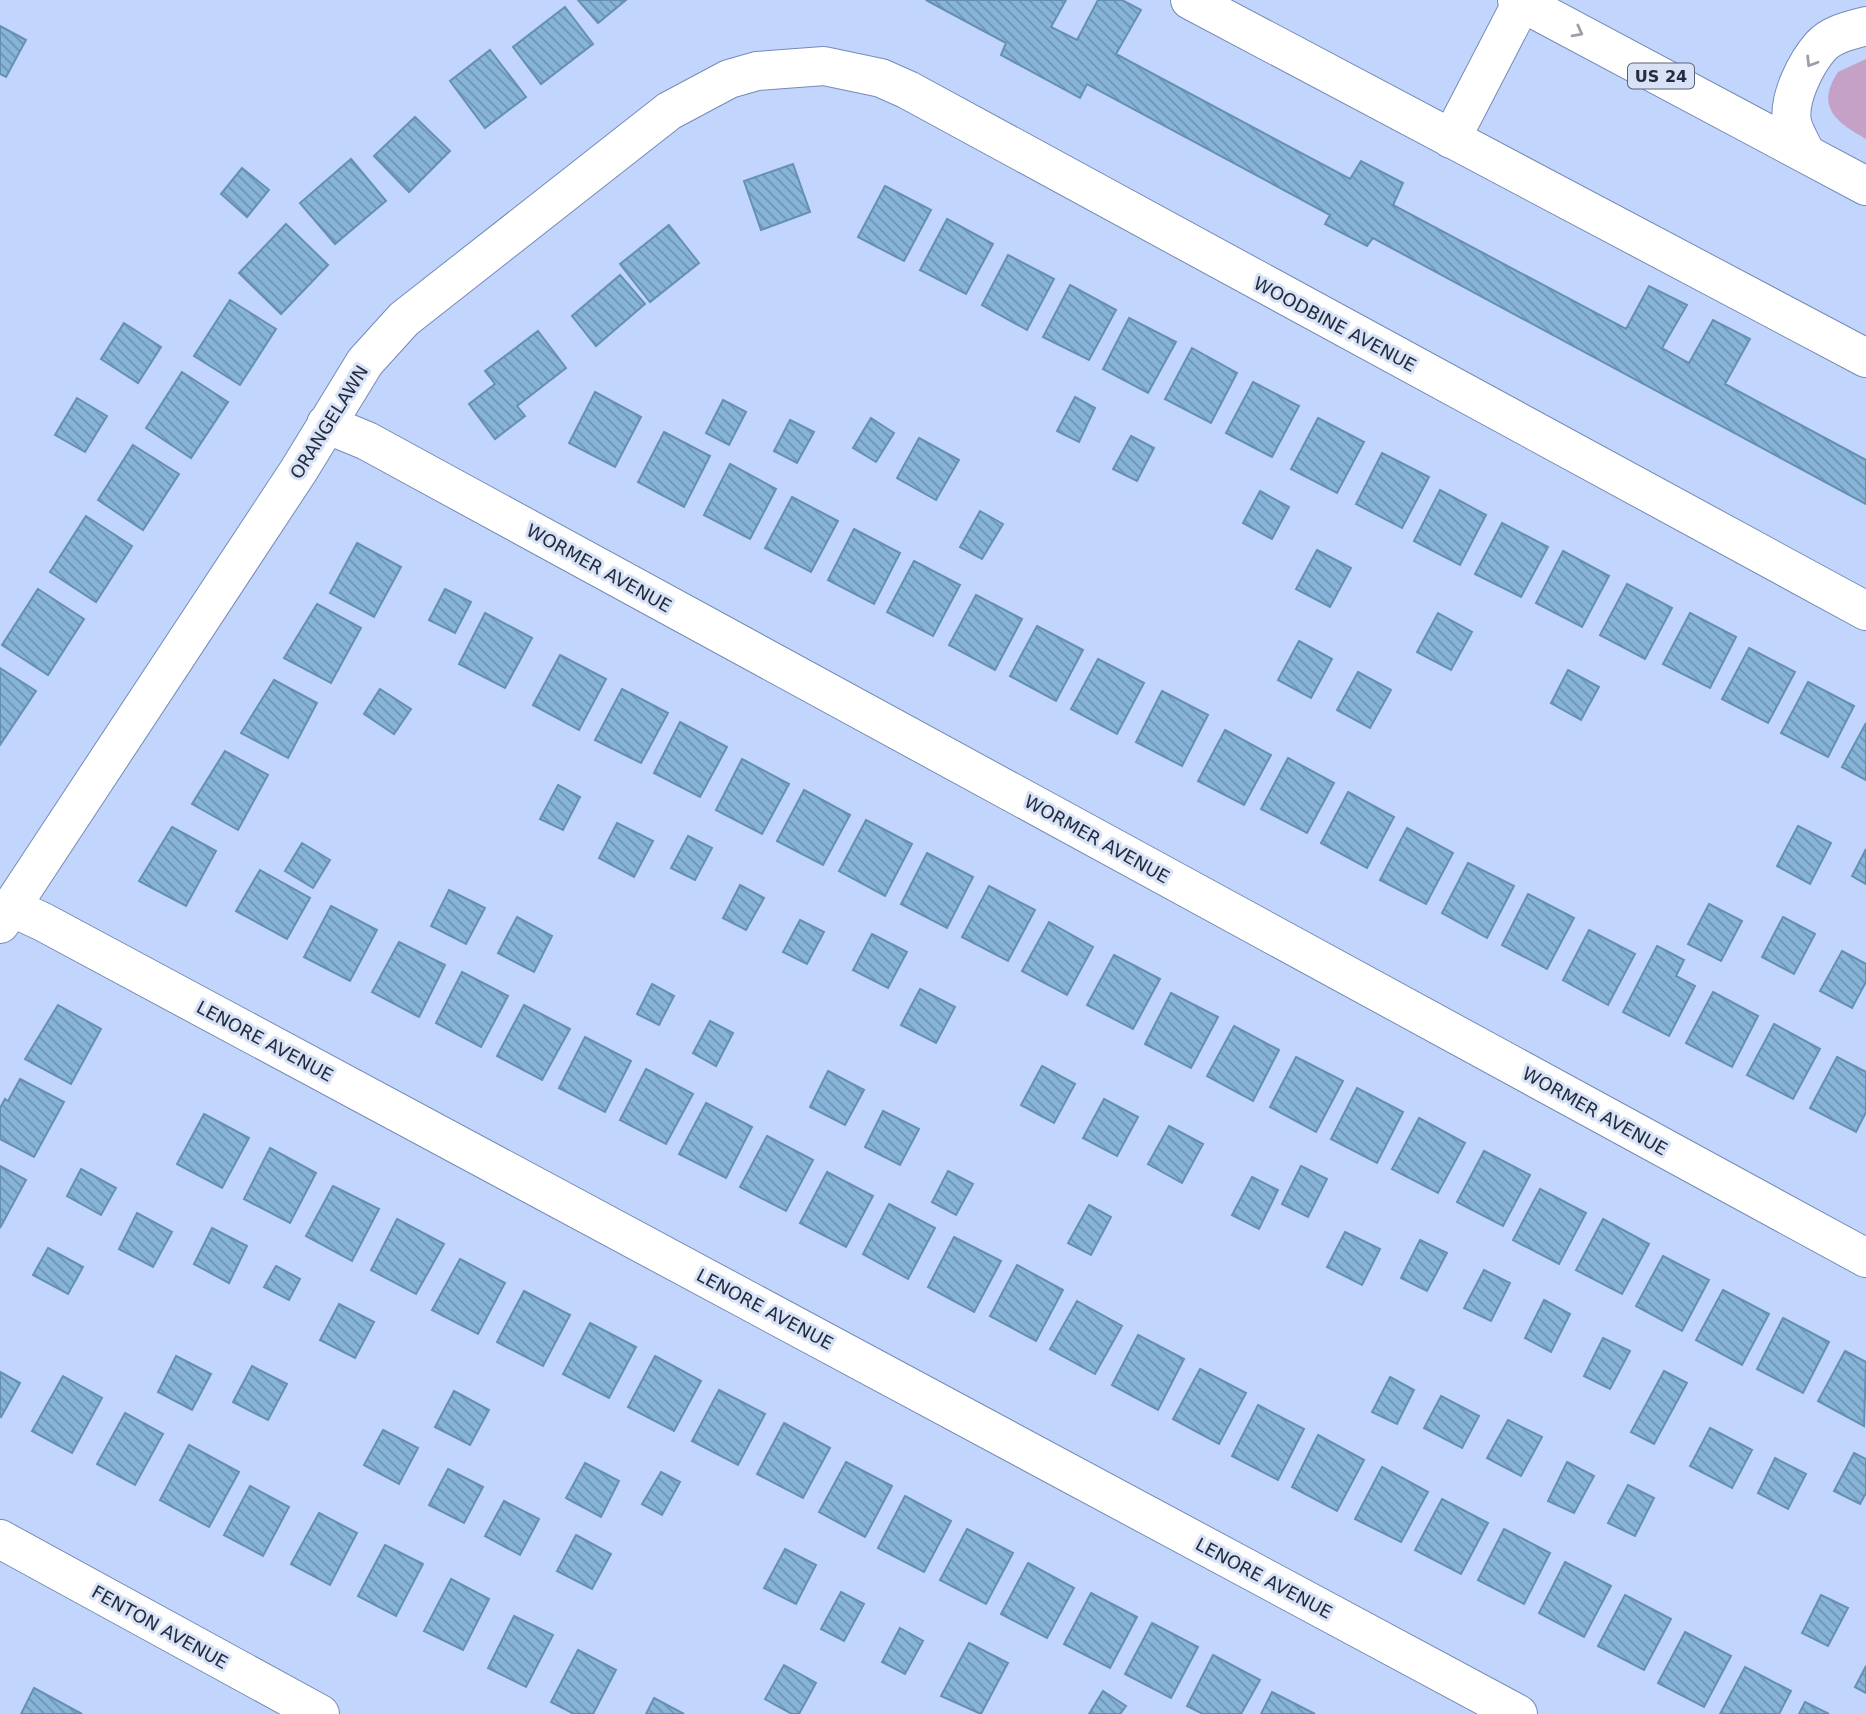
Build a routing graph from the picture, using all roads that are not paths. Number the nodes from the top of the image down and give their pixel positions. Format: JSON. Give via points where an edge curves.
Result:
{"nodes":[{"id":1,"x":1189,"y":0,"type":"edge"},
{"id":2,"x":1520,"y":1,"type":"edge"},
{"id":3,"x":1866,"y":26,"type":"edge"},
{"id":4,"x":794,"y":66,"type":"joint"},
{"id":5,"x":1451,"y":139,"type":"junction"},
{"id":6,"x":1805,"y":152,"type":"junction"},
{"id":7,"x":1866,"y":186,"type":"edge"},
{"id":8,"x":1866,"y":358,"type":"edge"},
{"id":9,"x":326,"y":424,"type":"junction"},
{"id":10,"x":1866,"y":611,"type":"edge"},
{"id":11,"x":5,"y":915,"type":"edge"},
{"id":12,"x":1866,"y":1258,"type":"edge"},
{"id":13,"x":0,"y":1539,"type":"edge"},
{"id":14,"x":320,"y":1714,"type":"edge"},
{"id":15,"x":1518,"y":1714,"type":"edge"}],
"edges":[{"from":1,"to":5,"type":"street"},
{"from":2,"to":5,"type":"street"},
{"from":2,"to":6,"type":"street","number":"US 24","one_way":true},
{"from":3,"to":6,"type":"street","one_way":true,"via":[[1822,45],[1803,75],[1792,122]]},
{"from":4,"to":9,"type":"street","name":"ORANGELAWN","via":[[729,79],[669,111],[404,319],[365,362]]},
{"from":4,"to":10,"type":"street","name":"WOODBINE AVENUE","via":[[853,71],[908,90]]},
{"from":5,"to":8,"type":"street"},
{"from":6,"to":7,"type":"street","number":"US 24"},
{"from":9,"to":11,"type":"street","name":"ORANGELAWN"},
{"from":9,"to":12,"type":"street","name":"WORMER AVENUE","via":[[367,441]]},
{"from":11,"to":15,"type":"street","name":"LENORE AVENUE","via":[[43,922]]},
{"from":13,"to":14,"type":"street","name":"FENTON AVENUE"}]}
